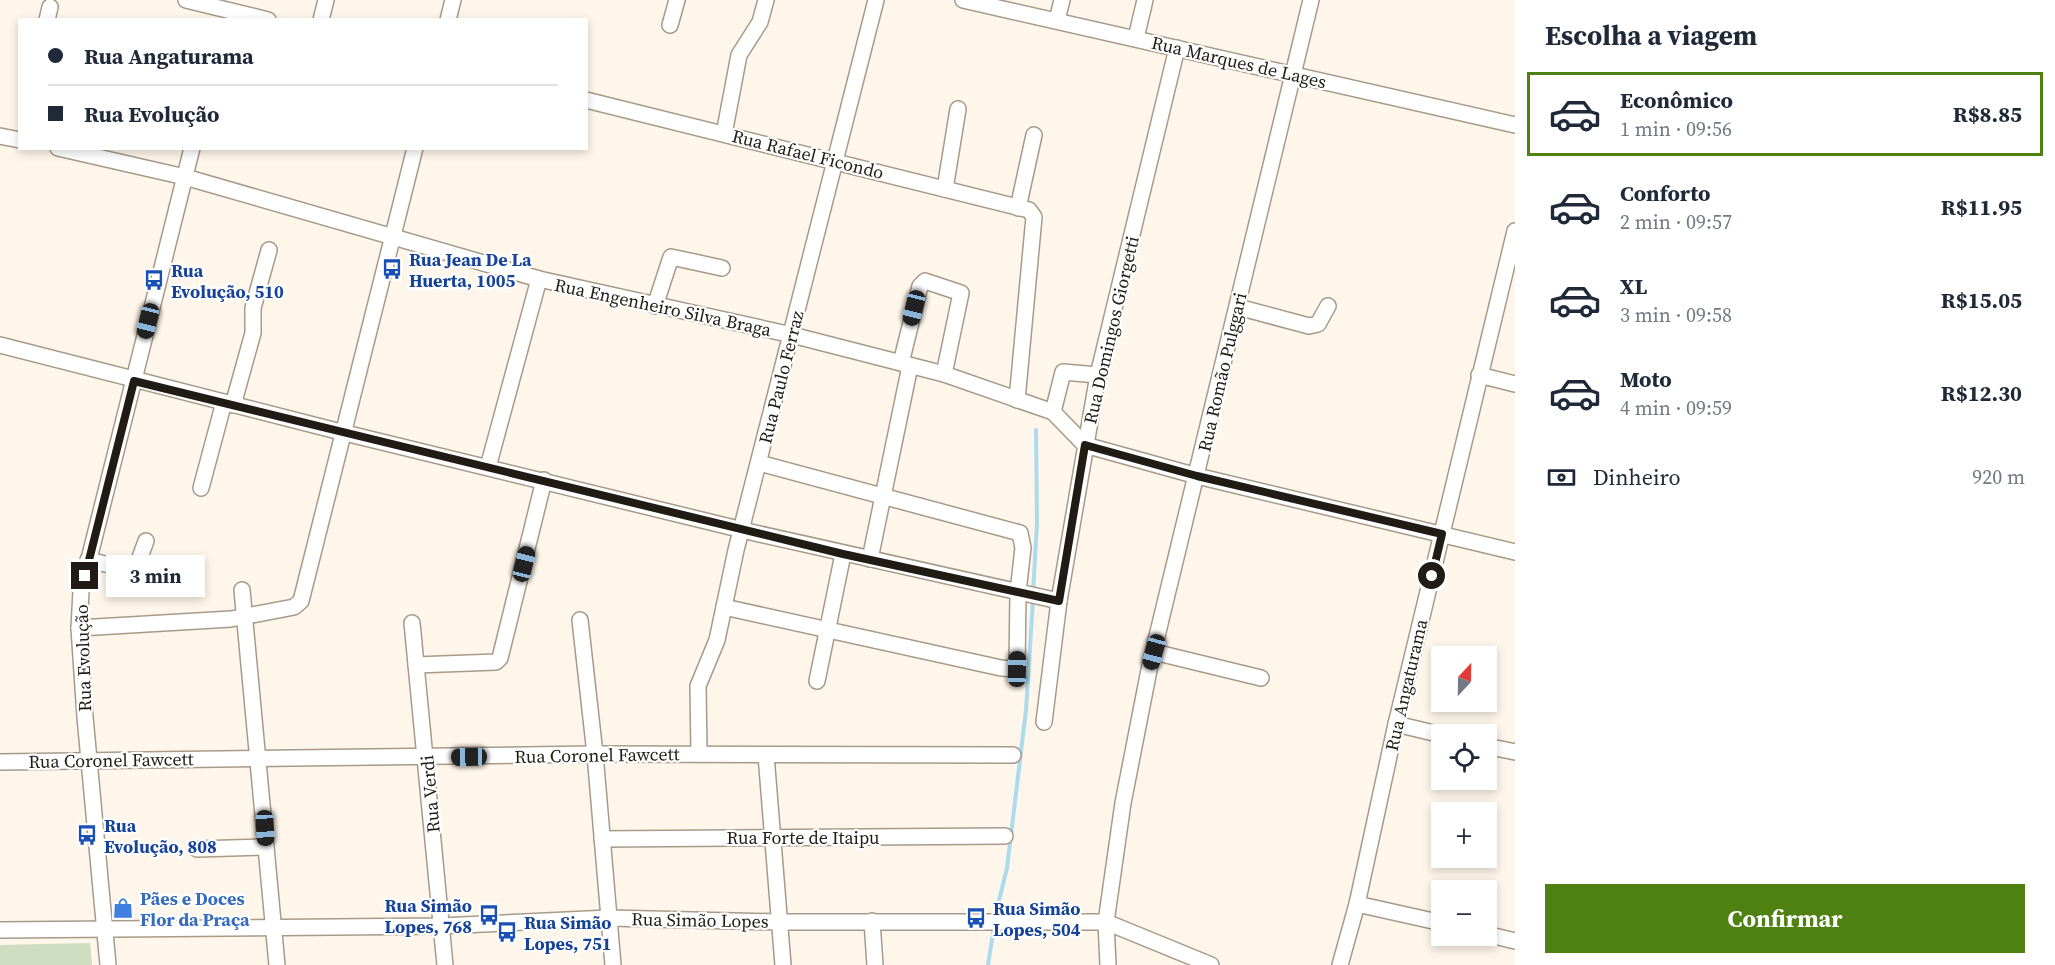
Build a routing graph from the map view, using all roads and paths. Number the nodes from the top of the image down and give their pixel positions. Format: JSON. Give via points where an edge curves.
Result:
{"nodes":[{"id":1,"x":186,"y":0,"type":"edge"},
{"id":2,"x":326,"y":0,"type":"edge"},
{"id":3,"x":453,"y":0,"type":"edge"},
{"id":4,"x":677,"y":0,"type":"edge"},
{"id":5,"x":766,"y":0,"type":"edge"},
{"id":6,"x":876,"y":0,"type":"edge"},
{"id":7,"x":963,"y":0,"type":"edge"},
{"id":8,"x":1062,"y":0,"type":"edge"},
{"id":9,"x":1145,"y":0,"type":"edge"},
{"id":10,"x":1311,"y":0,"type":"edge"},
{"id":11,"x":227,"y":10,"type":"edge"},
{"id":12,"x":260,"y":18,"type":"edge"},
{"id":13,"x":322,"y":18,"type":"edge"},
{"id":14,"x":448,"y":18,"type":"edge"},
{"id":15,"x":1057,"y":20,"type":"junction"},
{"id":16,"x":670,"y":25,"type":"dead end"},
{"id":17,"x":1136,"y":38,"type":"junction"},
{"id":18,"x":1177,"y":48,"type":"junction"},
{"id":19,"x":1293,"y":75,"type":"junction"},
{"id":20,"x":588,"y":100,"type":"edge"},
{"id":21,"x":958,"y":109,"type":"dead end"},
{"id":22,"x":1515,"y":125,"type":"edge"},
{"id":23,"x":724,"y":134,"type":"junction"},
{"id":24,"x":1034,"y":135,"type":"dead end"},
{"id":25,"x":0,"y":136,"type":"edge"},
{"id":26,"x":18,"y":136,"type":"edge"},
{"id":27,"x":67,"y":150,"type":"edge"},
{"id":28,"x":192,"y":150,"type":"edge"},
{"id":29,"x":415,"y":150,"type":"edge"},
{"id":30,"x":835,"y":160,"type":"junction"},
{"id":31,"x":185,"y":177,"type":"junction"},
{"id":32,"x":945,"y":189,"type":"junction"},
{"id":33,"x":1024,"y":209,"type":"junction"},
{"id":34,"x":1515,"y":231,"type":"edge"},
{"id":35,"x":393,"y":238,"type":"junction"},
{"id":36,"x":269,"y":250,"type":"dead end"},
{"id":37,"x":722,"y":268,"type":"dead end"},
{"id":38,"x":538,"y":279,"type":"junction"},
{"id":39,"x":655,"y":306,"type":"junction"},
{"id":40,"x":1328,"y":306,"type":"dead end"},
{"id":41,"x":1238,"y":307,"type":"junction"},
{"id":42,"x":792,"y":335,"type":"junction"},
{"id":43,"x":0,"y":345,"type":"edge"},
{"id":44,"x":906,"y":364,"type":"junction"},
{"id":45,"x":944,"y":374,"type":"junction"},
{"id":46,"x":1098,"y":375,"type":"junction"},
{"id":47,"x":1479,"y":375,"type":"junction"},
{"id":48,"x":134,"y":381,"type":"junction"},
{"id":49,"x":1515,"y":384,"type":"edge"},
{"id":50,"x":1017,"y":400,"type":"junction"},
{"id":51,"x":228,"y":404,"type":"junction"},
{"id":52,"x":1053,"y":412,"type":"junction"},
{"id":53,"x":345,"y":433,"type":"junction"},
{"id":54,"x":1085,"y":445,"type":"junction"},
{"id":55,"x":759,"y":463,"type":"junction"},
{"id":56,"x":488,"y":467,"type":"junction"},
{"id":57,"x":1197,"y":476,"type":"junction"},
{"id":58,"x":544,"y":480,"type":"junction"},
{"id":59,"x":201,"y":488,"type":"dead end"},
{"id":60,"x":884,"y":496,"type":"junction"},
{"id":61,"x":742,"y":529,"type":"junction"},
{"id":62,"x":1442,"y":534,"type":"junction"},
{"id":63,"x":146,"y":541,"type":"dead end"},
{"id":64,"x":1515,"y":552,"type":"edge"},
{"id":65,"x":843,"y":554,"type":"junction"},
{"id":66,"x":870,"y":559,"type":"junction"},
{"id":67,"x":88,"y":560,"type":"junction"},
{"id":68,"x":242,"y":590,"type":"dead end"},
{"id":69,"x":1021,"y":593,"type":"junction"},
{"id":70,"x":1059,"y":601,"type":"junction"},
{"id":71,"x":724,"y":607,"type":"junction"},
{"id":72,"x":246,"y":616,"type":"junction"},
{"id":73,"x":580,"y":620,"type":"dead end"},
{"id":74,"x":412,"y":623,"type":"dead end"},
{"id":75,"x":79,"y":628,"type":"junction"},
{"id":76,"x":827,"y":629,"type":"junction"},
{"id":77,"x":1154,"y":652,"type":"junction"},
{"id":78,"x":416,"y":665,"type":"junction"},
{"id":79,"x":1261,"y":678,"type":"dead end"},
{"id":80,"x":817,"y":681,"type":"dead end"},
{"id":81,"x":1044,"y":722,"type":"dead end"},
{"id":82,"x":1396,"y":724,"type":"junction"},
{"id":83,"x":1431,"y":732,"type":"edge"},
{"id":84,"x":1497,"y":748,"type":"edge"},
{"id":85,"x":1515,"y":752,"type":"edge"},
{"id":86,"x":596,"y":754,"type":"junction"},
{"id":87,"x":699,"y":754,"type":"junction"},
{"id":88,"x":766,"y":755,"type":"junction"},
{"id":89,"x":1013,"y":755,"type":"dead end"},
{"id":90,"x":259,"y":758,"type":"junction"},
{"id":91,"x":427,"y":758,"type":"junction"},
{"id":92,"x":89,"y":760,"type":"junction"},
{"id":93,"x":0,"y":762,"type":"edge"},
{"id":94,"x":1005,"y":836,"type":"dead end"},
{"id":95,"x":602,"y":838,"type":"junction"},
{"id":96,"x":772,"y":838,"type":"junction"},
{"id":97,"x":266,"y":848,"type":"junction"},
{"id":98,"x":197,"y":849,"type":"dead end"},
{"id":99,"x":1357,"y":904,"type":"junction"},
{"id":100,"x":609,"y":918,"type":"junction"},
{"id":101,"x":872,"y":921,"type":"junction"},
{"id":102,"x":1431,"y":921,"type":"edge"},
{"id":103,"x":779,"y":922,"type":"junction"},
{"id":104,"x":1107,"y":922,"type":"junction"},
{"id":105,"x":441,"y":926,"type":"junction"},
{"id":106,"x":275,"y":927,"type":"junction"},
{"id":107,"x":104,"y":928,"type":"junction"},
{"id":108,"x":0,"y":930,"type":"edge"},
{"id":109,"x":1497,"y":937,"type":"edge"},
{"id":110,"x":1515,"y":941,"type":"edge"},
{"id":111,"x":1203,"y":963,"type":"edge"},
{"id":112,"x":108,"y":965,"type":"edge"},
{"id":113,"x":277,"y":965,"type":"edge"},
{"id":114,"x":445,"y":965,"type":"edge"},
{"id":115,"x":613,"y":965,"type":"edge"},
{"id":116,"x":783,"y":965,"type":"edge"},
{"id":117,"x":875,"y":965,"type":"edge"},
{"id":118,"x":1108,"y":965,"type":"edge"},
{"id":119,"x":1340,"y":965,"type":"edge"}],
"edges":[{"from":1,"to":11,"type":"street"},
{"from":2,"to":13,"type":"street"},
{"from":3,"to":14,"type":"street"},
{"from":4,"to":16,"type":"street"},
{"from":5,"to":23,"type":"street","via":[[760,22],[739,55]]},
{"from":6,"to":30,"type":"street","name":"Rua Paulo Ferraz"},
{"from":7,"to":15,"type":"street","name":"Rua Marques de Lages"},
{"from":8,"to":15,"type":"street"},
{"from":9,"to":17,"type":"street"},
{"from":10,"to":19,"type":"street","name":"Rua Romão Pulggari"},
{"from":11,"to":12,"type":"street"},
{"from":15,"to":17,"type":"street","name":"Rua Marques de Lages"},
{"from":17,"to":18,"type":"street","name":"Rua Marques de Lages"},
{"from":18,"to":19,"type":"street","name":"Rua Marques de Lages"},
{"from":18,"to":46,"type":"street","name":"Rua Domingos Giorgetti"},
{"from":19,"to":22,"type":"street","name":"Rua Marques de Lages"},
{"from":19,"to":41,"type":"street","name":"Rua Romão Pulggari"},
{"from":20,"to":23,"type":"street","name":"Rua Rafael Ficondo"},
{"from":21,"to":32,"type":"street"},
{"from":23,"to":30,"type":"street","name":"Rua Rafael Ficondo"},
{"from":24,"to":33,"type":"street"},
{"from":25,"to":26,"type":"street"},
{"from":27,"to":31,"type":"street","name":"Rua Engenheiro Silva Braga"},
{"from":28,"to":31,"type":"street","name":"Rua Evolução"},
{"from":29,"to":35,"type":"street"},
{"from":30,"to":32,"type":"street","name":"Rua Rafael Ficondo"},
{"from":30,"to":42,"type":"street","name":"Rua Paulo Ferraz"},
{"from":31,"to":35,"type":"street","name":"Rua Engenheiro Silva Braga"},
{"from":31,"to":48,"type":"street","name":"Rua Evolução"},
{"from":32,"to":33,"type":"street","name":"Rua Rafael Ficondo"},
{"from":33,"to":50,"type":"street","via":[[1034,217]]},
{"from":34,"to":47,"type":"street","name":"Rua Angaturama"},
{"from":35,"to":38,"type":"street","name":"Rua Engenheiro Silva Braga"},
{"from":35,"to":53,"type":"street"},
{"from":36,"to":51,"type":"street","via":[[253,308],[254,333]]},
{"from":37,"to":39,"type":"street","via":[[671,257]]},
{"from":38,"to":39,"type":"street","name":"Rua Engenheiro Silva Braga"},
{"from":38,"to":56,"type":"street"},
{"from":39,"to":42,"type":"street","name":"Rua Engenheiro Silva Braga"},
{"from":40,"to":41,"type":"street","via":[[1318,324],[1309,326]]},
{"from":41,"to":57,"type":"street","name":"Rua Romão Pulggari"},
{"from":42,"to":44,"type":"street","name":"Rua Engenheiro Silva Braga"},
{"from":42,"to":55,"type":"street","name":"Rua Paulo Ferraz"},
{"from":43,"to":48,"type":"street"},
{"from":44,"to":45,"type":"street","name":"Rua Engenheiro Silva Braga"},
{"from":44,"to":45,"type":"street","via":[[920,286],[925,281],[961,293]]},
{"from":44,"to":60,"type":"street"},
{"from":45,"to":50,"type":"street","name":"Rua Engenheiro Silva Braga"},
{"from":46,"to":52,"type":"street","via":[[1067,371],[1060,374]]},
{"from":46,"to":54,"type":"street","name":"Rua Domingos Giorgetti"},
{"from":47,"to":49,"type":"street"},
{"from":47,"to":62,"type":"street","name":"Rua Angaturama"},
{"from":48,"to":51,"type":"street"},
{"from":48,"to":67,"type":"street","name":"Rua Evolução"},
{"from":50,"to":52,"type":"street","name":"Rua Engenheiro Silva Braga"},
{"from":51,"to":53,"type":"street"},
{"from":51,"to":59,"type":"street"},
{"from":52,"to":54,"type":"street"},
{"from":53,"to":56,"type":"street"},
{"from":53,"to":72,"type":"street","via":[[301,601],[294,607]]},
{"from":54,"to":57,"type":"street"},
{"from":54,"to":70,"type":"street","name":"Rua Domingos Giorgetti"},
{"from":55,"to":60,"type":"street"},
{"from":55,"to":61,"type":"street","name":"Rua Paulo Ferraz"},
{"from":56,"to":58,"type":"street"},
{"from":57,"to":62,"type":"street"},
{"from":57,"to":77,"type":"street","name":"Rua Romão Pulggari"},
{"from":58,"to":61,"type":"street"},
{"from":58,"to":78,"type":"street","via":[[500,658],[496,662]]},
{"from":60,"to":66,"type":"street"},
{"from":60,"to":69,"type":"street","via":[[1020,533]]},
{"from":61,"to":65,"type":"street"},
{"from":61,"to":71,"type":"street","name":"Rua Paulo Ferraz"},
{"from":62,"to":64,"type":"street"},
{"from":62,"to":82,"type":"street","name":"Rua Angaturama"},
{"from":63,"to":67,"type":"street","via":[[135,571]]},
{"from":65,"to":66,"type":"street"},
{"from":65,"to":76,"type":"street"},
{"from":66,"to":69,"type":"street"},
{"from":67,"to":75,"type":"street","name":"Rua Evolução"},
{"from":68,"to":72,"type":"street"},
{"from":69,"to":70,"type":"street"},
{"from":69,"to":76,"type":"street","via":[[1017,669]]},
{"from":70,"to":81,"type":"street","name":"Rua Domingos Giorgetti"},
{"from":71,"to":76,"type":"street"},
{"from":71,"to":87,"type":"street","name":"Rua Paulo Ferraz","via":[[717,640],[698,686]]},
{"from":72,"to":75,"type":"street"},
{"from":72,"to":90,"type":"street"},
{"from":73,"to":86,"type":"street"},
{"from":74,"to":78,"type":"street","name":"Rua Verdi"},
{"from":75,"to":92,"type":"street","name":"Rua Evolução"},
{"from":76,"to":80,"type":"street"},
{"from":77,"to":79,"type":"street"},
{"from":77,"to":104,"type":"street","name":"Rua Romão Pulggari","via":[[1123,803]]},
{"from":78,"to":91,"type":"street","name":"Rua Verdi"},
{"from":82,"to":83,"type":"street"},
{"from":82,"to":99,"type":"street","name":"Rua Angaturama"},
{"from":84,"to":85,"type":"street"},
{"from":86,"to":87,"type":"street","name":"Rua Coronel Fawcett"},
{"from":86,"to":91,"type":"street","name":"Rua Coronel Fawcett"},
{"from":86,"to":95,"type":"street"},
{"from":87,"to":88,"type":"street","name":"Rua Coronel Fawcett"},
{"from":88,"to":89,"type":"street","name":"Rua Coronel Fawcett"},
{"from":88,"to":96,"type":"street"},
{"from":90,"to":91,"type":"street","name":"Rua Coronel Fawcett"},
{"from":90,"to":92,"type":"street","name":"Rua Coronel Fawcett"},
{"from":90,"to":97,"type":"street"},
{"from":91,"to":105,"type":"street","name":"Rua Verdi"},
{"from":92,"to":93,"type":"street","name":"Rua Coronel Fawcett"},
{"from":92,"to":107,"type":"street","name":"Rua Evolução"},
{"from":94,"to":96,"type":"street","name":"Rua Forte de Itaipu"},
{"from":95,"to":96,"type":"street","name":"Rua Forte de Itaipu"},
{"from":95,"to":100,"type":"street"},
{"from":96,"to":103,"type":"street"},
{"from":97,"to":98,"type":"street"},
{"from":97,"to":106,"type":"street"},
{"from":99,"to":102,"type":"street"},
{"from":99,"to":119,"type":"street","name":"Rua Angaturama"},
{"from":100,"to":103,"type":"street","name":"Rua Simão Lopes"},
{"from":100,"to":105,"type":"street","name":"Rua Simão Lopes"},
{"from":100,"to":115,"type":"street"},
{"from":101,"to":103,"type":"street","name":"Rua Simão Lopes"},
{"from":101,"to":104,"type":"street","name":"Rua Simão Lopes"},
{"from":101,"to":117,"type":"street"},
{"from":103,"to":116,"type":"street"},
{"from":104,"to":111,"type":"street","name":"Rua Simão Lopes"},
{"from":104,"to":118,"type":"street","name":"Rua Romão Pulggari"},
{"from":105,"to":106,"type":"street","name":"Rua Simão Lopes"},
{"from":105,"to":114,"type":"street","name":"Rua Verdi"},
{"from":106,"to":107,"type":"street","name":"Rua Simão Lopes"},
{"from":106,"to":113,"type":"street"},
{"from":107,"to":108,"type":"street","name":"Rua Simão Lopes"},
{"from":107,"to":112,"type":"street","name":"Rua Evolução"},
{"from":109,"to":110,"type":"street"}]}
